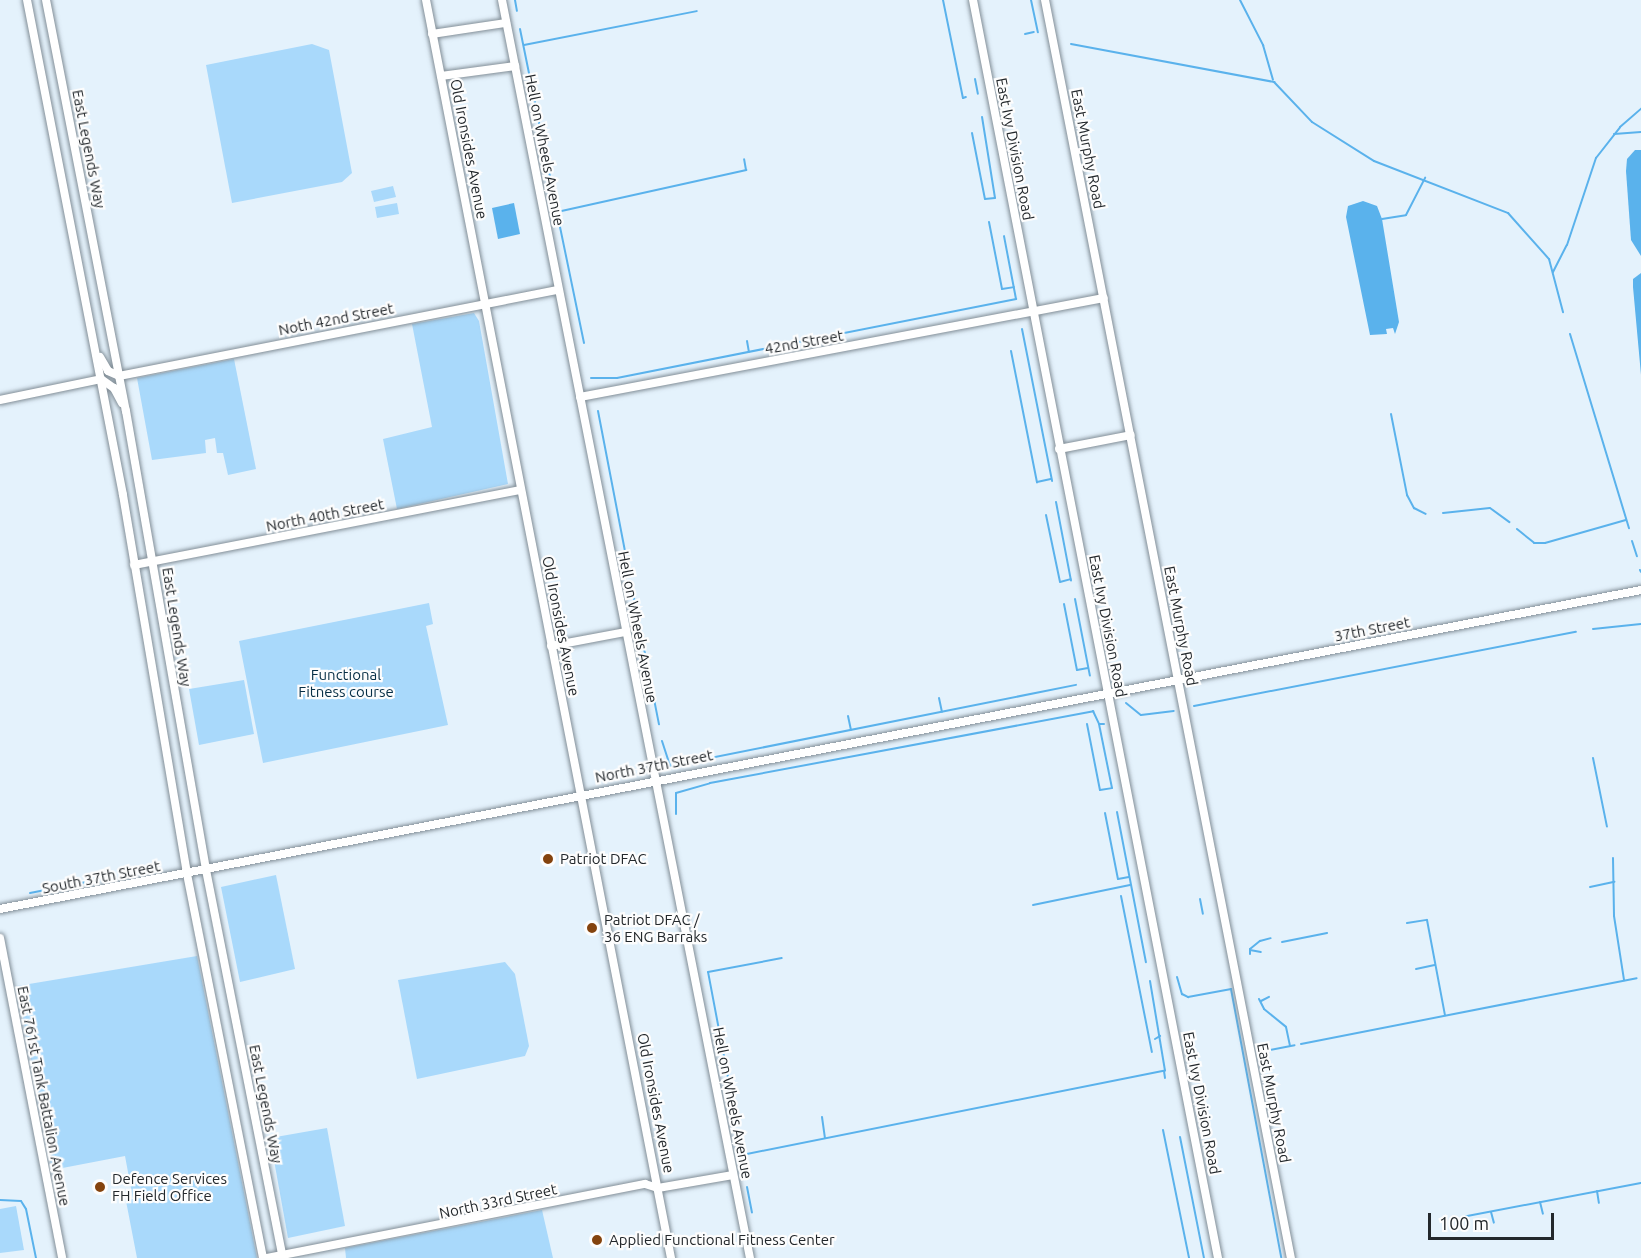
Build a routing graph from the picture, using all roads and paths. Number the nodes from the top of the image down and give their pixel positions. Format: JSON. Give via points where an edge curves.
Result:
{"nodes":[{"id":1,"x":27,"y":0,"type":"edge"},
{"id":2,"x":46,"y":0,"type":"edge"},
{"id":3,"x":426,"y":0,"type":"edge"},
{"id":4,"x":502,"y":0,"type":"edge"},
{"id":5,"x":973,"y":0,"type":"edge"},
{"id":6,"x":1045,"y":0,"type":"edge"},
{"id":7,"x":506,"y":23,"type":"junction"},
{"id":8,"x":432,"y":34,"type":"junction"},
{"id":9,"x":515,"y":66,"type":"junction"},
{"id":10,"x":441,"y":76,"type":"junction"},
{"id":11,"x":558,"y":290,"type":"junction"},
{"id":12,"x":1104,"y":298,"type":"junction"},
{"id":13,"x":484,"y":304,"type":"junction"},
{"id":14,"x":1032,"y":311,"type":"junction"},
{"id":15,"x":96,"y":349,"type":"junction"},
{"id":16,"x":119,"y":376,"type":"junction"},
{"id":17,"x":101,"y":379,"type":"junction"},
{"id":18,"x":580,"y":398,"type":"junction"},
{"id":19,"x":0,"y":400,"type":"edge"},
{"id":20,"x":126,"y":411,"type":"junction"},
{"id":21,"x":1131,"y":435,"type":"junction"},
{"id":22,"x":1059,"y":449,"type":"junction"},
{"id":23,"x":521,"y":490,"type":"junction"},
{"id":24,"x":153,"y":562,"type":"junction"},
{"id":25,"x":134,"y":565,"type":"junction"},
{"id":26,"x":1641,"y":590,"type":"edge"},
{"id":27,"x":625,"y":632,"type":"junction"},
{"id":28,"x":551,"y":646,"type":"junction"},
{"id":29,"x":1178,"y":680,"type":"junction"},
{"id":30,"x":1108,"y":693,"type":"junction"},
{"id":31,"x":654,"y":779,"type":"junction"},
{"id":32,"x":581,"y":795,"type":"junction"},
{"id":33,"x":206,"y":870,"type":"junction"},
{"id":34,"x":187,"y":874,"type":"junction"},
{"id":35,"x":0,"y":909,"type":"edge"},
{"id":36,"x":0,"y":938,"type":"edge"},
{"id":37,"x":733,"y":1175,"type":"junction"},
{"id":38,"x":658,"y":1188,"type":"junction"},
{"id":39,"x":283,"y":1257,"type":"edge"},
{"id":40,"x":62,"y":1258,"type":"edge"},
{"id":41,"x":265,"y":1258,"type":"edge"},
{"id":42,"x":671,"y":1258,"type":"edge"},
{"id":43,"x":750,"y":1258,"type":"edge"},
{"id":44,"x":1218,"y":1258,"type":"edge"},
{"id":45,"x":1291,"y":1258,"type":"edge"}],
"edges":[{"from":1,"to":15,"type":"street"},
{"from":2,"to":16,"type":"street","name":"East Legends Way"},
{"from":3,"to":8,"type":"street","name":"Old Ironsides Avenue"},
{"from":4,"to":7,"type":"street","name":"Hell on Wheels Avenue"},
{"from":5,"to":14,"type":"street","name":"East Ivy Division Road"},
{"from":6,"to":12,"type":"street","name":"East Murphy Road"},
{"from":7,"to":8,"type":"street"},
{"from":7,"to":9,"type":"street","name":"Hell on Wheels Avenue"},
{"from":8,"to":10,"type":"street","name":"Old Ironsides Avenue"},
{"from":9,"to":10,"type":"street"},
{"from":9,"to":11,"type":"street","name":"Hell on Wheels Avenue"},
{"from":10,"to":13,"type":"street","name":"Old Ironsides Avenue"},
{"from":11,"to":13,"type":"street","name":"Noth 42nd Street"},
{"from":11,"to":18,"type":"street","name":"Hell on Wheels Avenue"},
{"from":12,"to":14,"type":"street","name":"42nd Street"},
{"from":12,"to":21,"type":"street","name":"East Murphy Road"},
{"from":13,"to":16,"type":"street","name":"Noth 42nd Street"},
{"from":13,"to":23,"type":"street","name":"Old Ironsides Avenue"},
{"from":14,"to":18,"type":"street","name":"42nd Street"},
{"from":14,"to":22,"type":"street","name":"East Ivy Division Road"},
{"from":15,"to":16,"type":"street","via":[[108,371]]},
{"from":15,"to":17,"type":"street"},
{"from":16,"to":20,"type":"street","name":"East Legends Way"},
{"from":17,"to":19,"type":"street"},
{"from":17,"to":20,"type":"street","via":[[114,388]]},
{"from":17,"to":25,"type":"street"},
{"from":18,"to":27,"type":"street","name":"Hell on Wheels Avenue"},
{"from":20,"to":24,"type":"street","name":"East Legends Way"},
{"from":21,"to":22,"type":"street"},
{"from":21,"to":29,"type":"street","name":"East Murphy Road"},
{"from":22,"to":30,"type":"street","name":"East Ivy Division Road"},
{"from":23,"to":24,"type":"street","name":"North 40th Street"},
{"from":23,"to":28,"type":"street","name":"Old Ironsides Avenue"},
{"from":24,"to":25,"type":"street","name":"North 40th Street"},
{"from":24,"to":33,"type":"street","name":"East Legends Way"},
{"from":25,"to":34,"type":"street"},
{"from":26,"to":29,"type":"street","name":"37th Street"},
{"from":27,"to":28,"type":"street"},
{"from":27,"to":31,"type":"street","name":"Hell on Wheels Avenue"},
{"from":28,"to":32,"type":"street","name":"Old Ironsides Avenue"},
{"from":29,"to":30,"type":"street","name":"37th Street"},
{"from":29,"to":45,"type":"street","name":"East Murphy Road"},
{"from":30,"to":31,"type":"street","name":"North 37th Street"},
{"from":30,"to":44,"type":"street","name":"East Ivy Division Road"},
{"from":31,"to":32,"type":"street","name":"North 37th Street"},
{"from":31,"to":37,"type":"street","name":"Hell on Wheels Avenue"},
{"from":32,"to":33,"type":"street","name":"North 37th Street"},
{"from":32,"to":38,"type":"street","name":"Old Ironsides Avenue"},
{"from":33,"to":34,"type":"street","name":"South 37th Street"},
{"from":33,"to":39,"type":"street","name":"East Legends Way"},
{"from":34,"to":35,"type":"street","name":"South 37th Street"},
{"from":34,"to":41,"type":"street"},
{"from":36,"to":40,"type":"street","name":"East 761st Tank Battalion Avenue"},
{"from":37,"to":38,"type":"street","name":"North 33rd Street"},
{"from":37,"to":43,"type":"street","name":"Hell on Wheels Avenue"},
{"from":38,"to":39,"type":"street","name":"North 33rd Street","via":[[645,1184]]},
{"from":38,"to":42,"type":"street","name":"Old Ironsides Avenue"},
{"from":39,"to":41,"type":"street","name":"North 33rd Street"}]}
